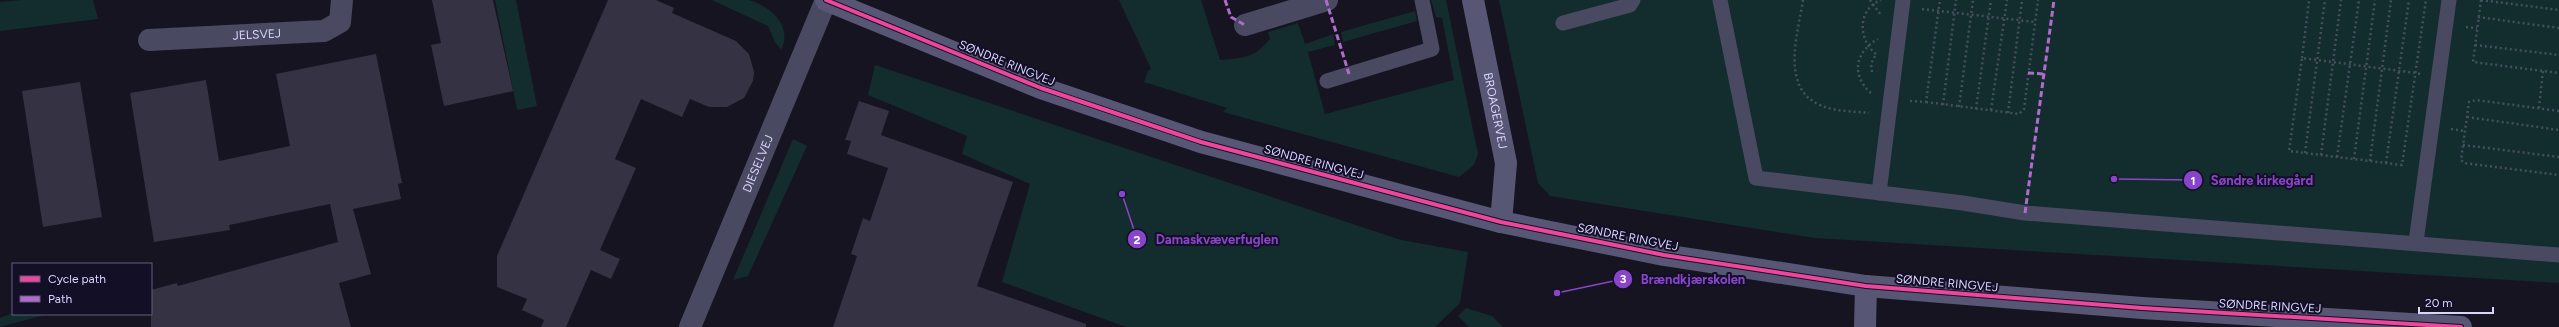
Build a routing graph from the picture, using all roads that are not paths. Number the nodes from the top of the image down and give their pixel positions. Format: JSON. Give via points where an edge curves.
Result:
{"nodes":[{"id":1,"x":342,"y":0,"type":"edge"},
{"id":2,"x":826,"y":0,"type":"edge"},
{"id":3,"x":1327,"y":0,"type":"edge"},
{"id":4,"x":1422,"y":0,"type":"edge"},
{"id":5,"x":1473,"y":0,"type":"edge"},
{"id":6,"x":1633,"y":0,"type":"edge"},
{"id":7,"x":1720,"y":0,"type":"edge"},
{"id":8,"x":2449,"y":0,"type":"edge"},
{"id":9,"x":1903,"y":4,"type":"edge"},
{"id":10,"x":1563,"y":23,"type":"dead end"},
{"id":11,"x":1245,"y":25,"type":"dead end"},
{"id":12,"x":149,"y":40,"type":"dead end"},
{"id":13,"x":1327,"y":81,"type":"dead end"},
{"id":14,"x":1879,"y":193,"type":"junction"},
{"id":15,"x":1501,"y":222,"type":"junction"},
{"id":16,"x":2416,"y":242,"type":"junction"},
{"id":17,"x":2559,"y":255,"type":"edge"},
{"id":18,"x":1866,"y":286,"type":"junction"},
{"id":19,"x":690,"y":327,"type":"edge"},
{"id":20,"x":1865,"y":327,"type":"edge"},
{"id":21,"x":2461,"y":327,"type":"edge"}],
"edges":[{"from":1,"to":12,"type":"street","name":"JELSVEJ","via":[[340,22],[324,31]]},
{"from":2,"to":15,"type":"main road","name":"SØNDRE RINGVEJ","via":[[1041,88],[1193,140]]},
{"from":2,"to":19,"type":"street","name":"DIESELVEJ"},
{"from":3,"to":11,"type":"street"},
{"from":4,"to":13,"type":"lane","via":[[1432,49]]},
{"from":5,"to":15,"type":"main road","name":"BROAGERVEJ","via":[[1506,163]]},
{"from":6,"to":10,"type":"lane","via":[[1630,5]]},
{"from":7,"to":14,"type":"lane","via":[[1756,178]]},
{"from":8,"to":16,"type":"lane"},
{"from":9,"to":14,"type":"lane"},
{"from":14,"to":16,"type":"lane","via":[[2025,213]]},
{"from":15,"to":18,"type":"main road","name":"SØNDRE RINGVEJ","via":[[1664,255]]},
{"from":16,"to":17,"type":"lane"},
{"from":18,"to":20,"type":"main road"},
{"from":18,"to":21,"type":"main road","name":"SØNDRE RINGVEJ","via":[[2142,308]]}]}
